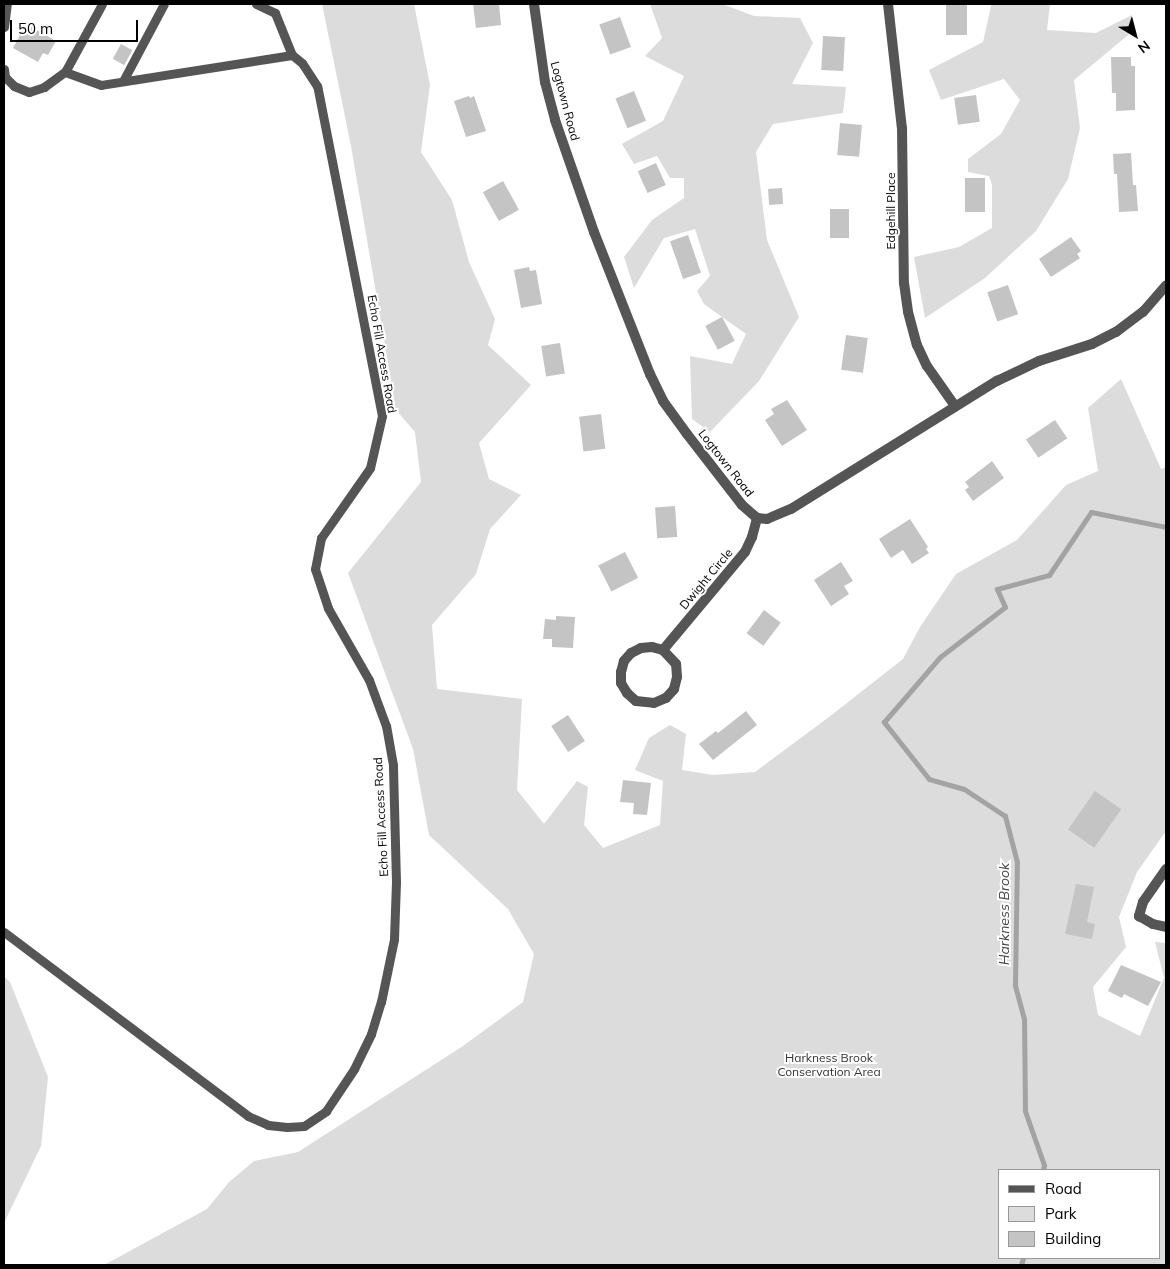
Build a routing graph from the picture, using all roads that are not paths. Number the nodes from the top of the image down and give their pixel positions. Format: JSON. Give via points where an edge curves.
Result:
{"nodes":[{"id":1,"x":6,"y":4,"type":"edge"},
{"id":2,"x":102,"y":4,"type":"edge"},
{"id":3,"x":164,"y":4,"type":"edge"},
{"id":4,"x":256,"y":4,"type":"edge"},
{"id":5,"x":534,"y":4,"type":"edge"},
{"id":6,"x":888,"y":4,"type":"edge"},
{"id":7,"x":4,"y":28,"type":"edge"},
{"id":8,"x":292,"y":55,"type":"junction"},
{"id":9,"x":65,"y":72,"type":"junction"},
{"id":10,"x":4,"y":74,"type":"edge"},
{"id":11,"x":123,"y":81,"type":"junction"},
{"id":12,"x":1166,"y":286,"type":"edge"},
{"id":13,"x":955,"y":406,"type":"junction"},
{"id":14,"x":758,"y":518,"type":"junction"},
{"id":15,"x":663,"y":650,"type":"junction"},
{"id":16,"x":1166,"y":869,"type":"edge"},
{"id":17,"x":1166,"y":927,"type":"edge"},
{"id":18,"x":4,"y":932,"type":"edge"}],
"edges":[{"from":1,"to":7,"type":"lane"},
{"from":2,"to":9,"type":"lane"},
{"from":3,"to":11,"type":"lane"},
{"from":4,"to":8,"type":"lane","via":[[275,13]]},
{"from":5,"to":14,"type":"street","name":"Logtown Road","via":[[545,82],[555,120],[597,241],[650,374],[663,400],[687,434],[742,505]]},
{"from":6,"to":13,"type":"street","name":"Edgehill Place","via":[[902,128],[904,283],[908,312],[926,366]]},
{"from":8,"to":11,"type":"lane"},
{"from":8,"to":18,"type":"lane","name":"Echo Fill Access Road","via":[[302,63],[317,86],[382,416],[370,468],[321,538],[315,569],[328,608],[369,680],[386,726],[393,765],[394,939],[382,1002],[354,1069],[326,1111],[304,1126],[268,1125],[248,1116]]},
{"from":9,"to":10,"type":"lane","via":[[44,87],[29,92],[14,86]]},
{"from":9,"to":11,"type":"lane","via":[[101,85]]},
{"from":12,"to":13,"type":"street","via":[[1143,312],[1116,332],[1024,367]]},
{"from":13,"to":14,"type":"street","via":[[791,509]]},
{"from":14,"to":15,"type":"street","name":"Dwight Circle","via":[[745,552]]},
{"from":15,"to":15,"type":"street","via":[[676,664],[678,677],[674,689],[666,698],[654,703],[636,700],[622,683],[624,662],[641,648]]},
{"from":16,"to":17,"type":"street","via":[[1143,902],[1139,916]]}]}
